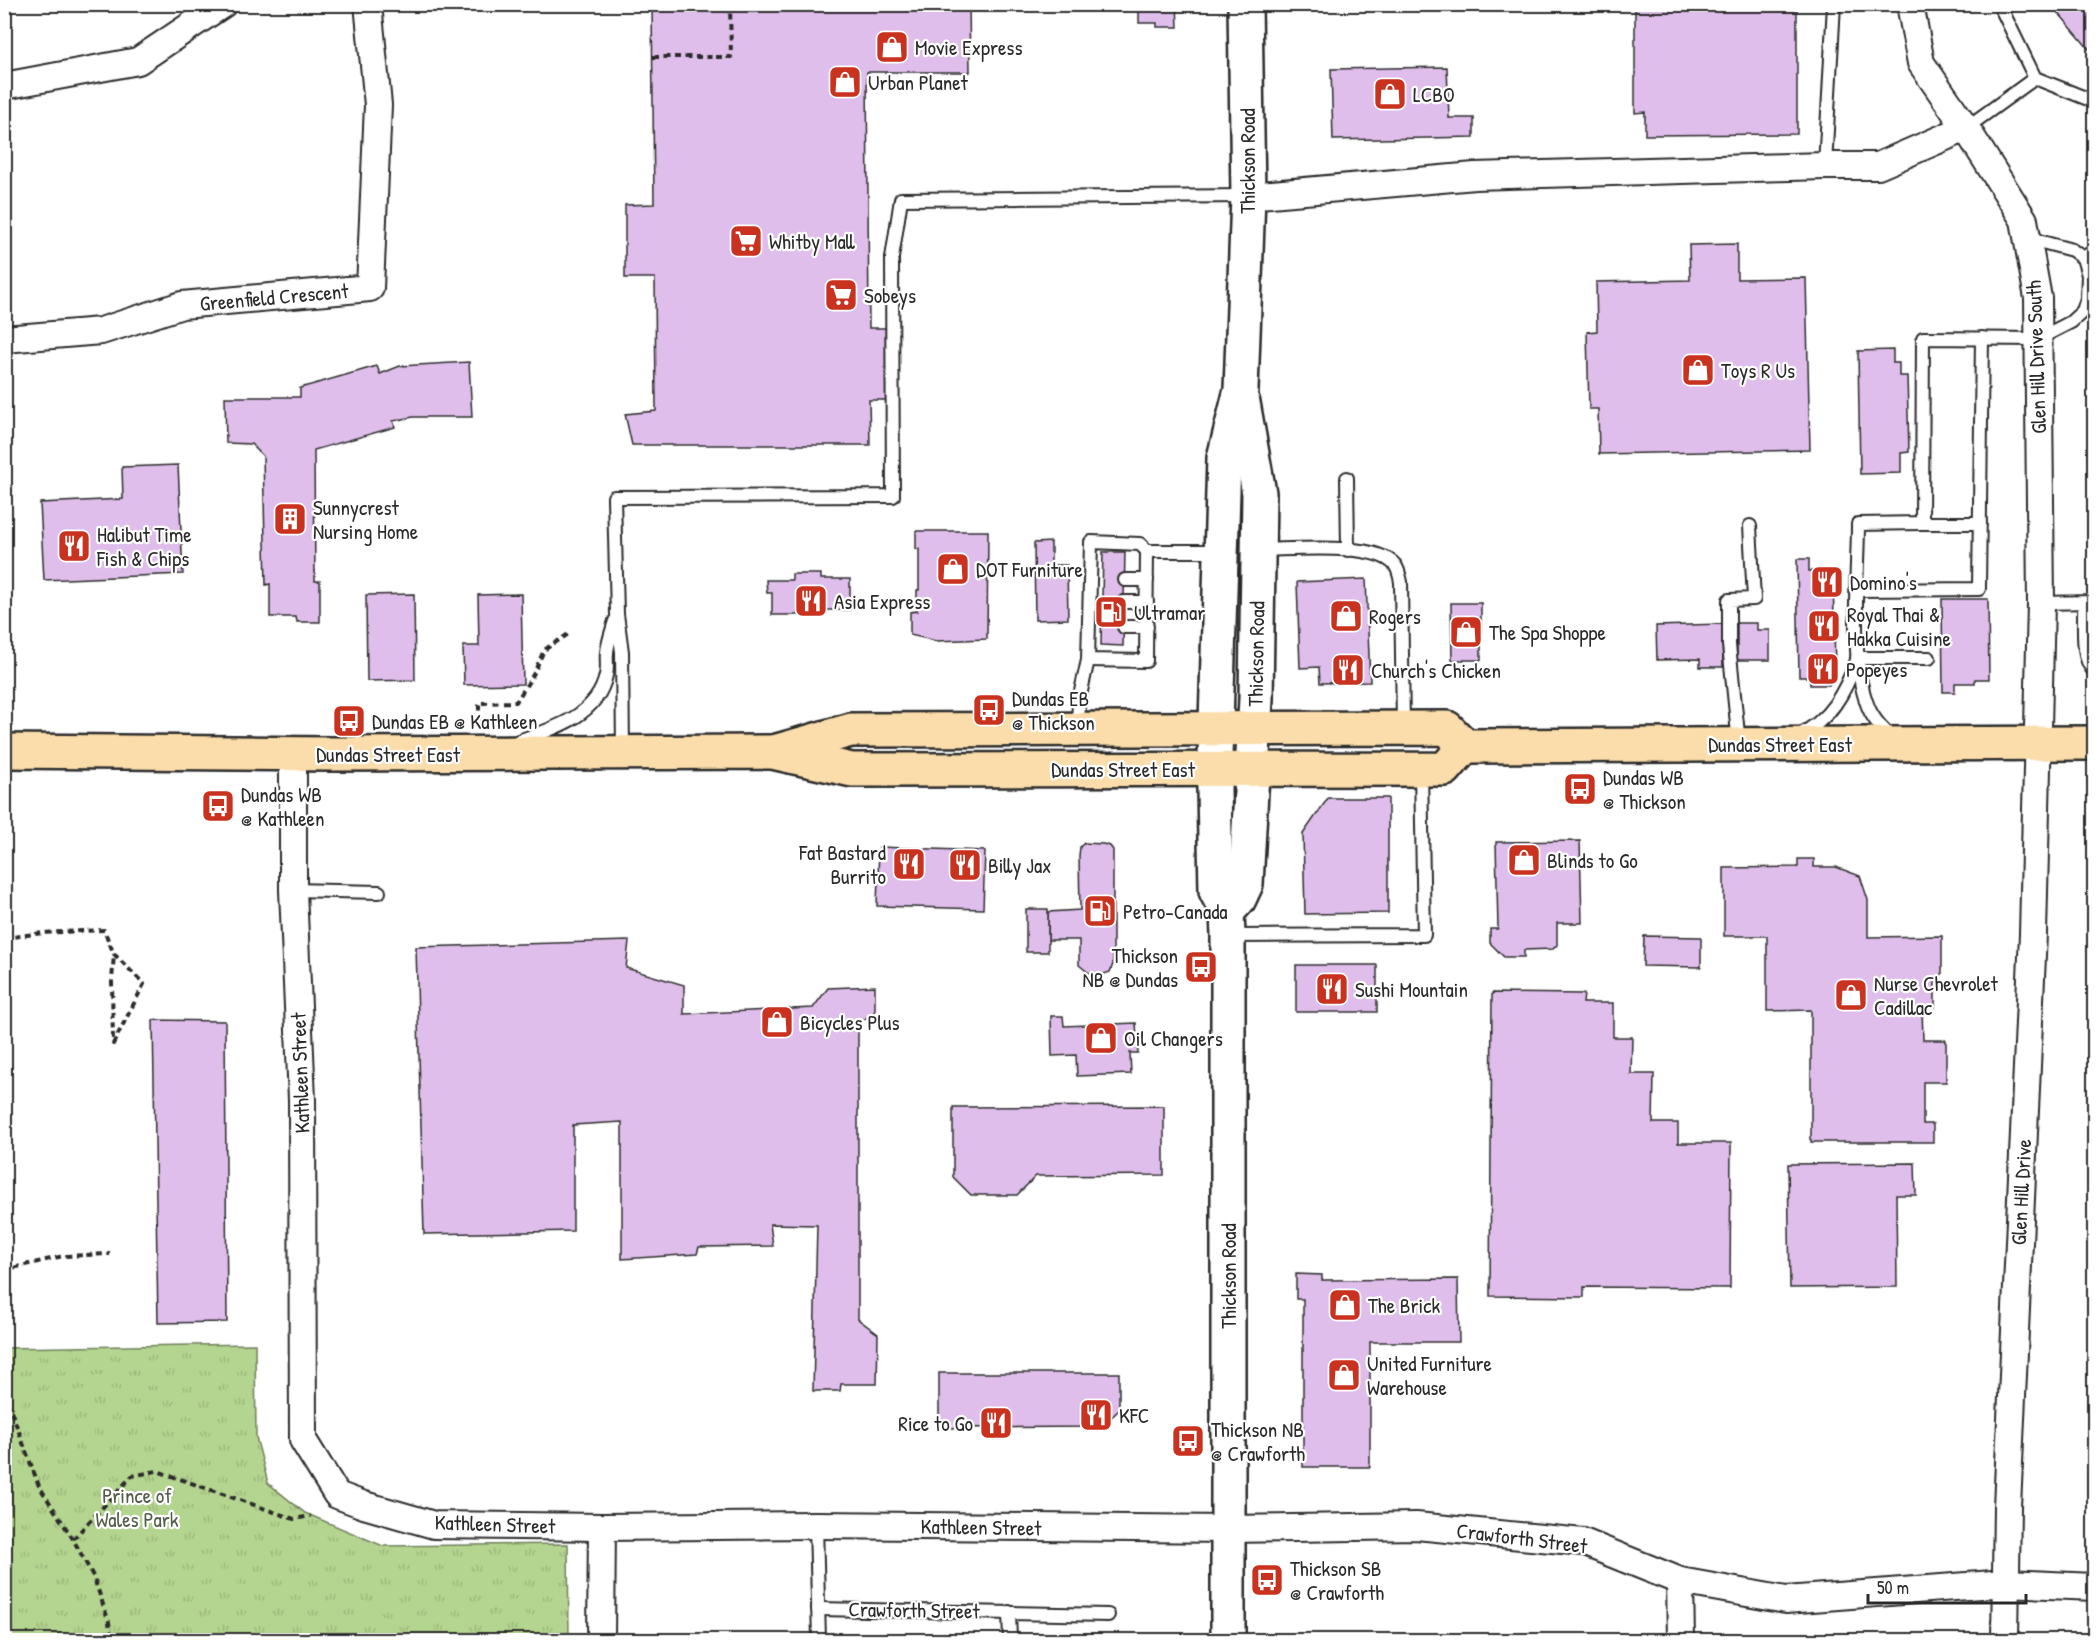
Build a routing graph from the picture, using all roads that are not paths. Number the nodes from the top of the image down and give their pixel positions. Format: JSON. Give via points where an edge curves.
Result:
{"nodes":[{"id":1,"x":223,"y":4,"type":"edge"},
{"id":2,"x":368,"y":4,"type":"edge"},
{"id":3,"x":1245,"y":4,"type":"edge"},
{"id":4,"x":1834,"y":4,"type":"edge"},
{"id":5,"x":1910,"y":4,"type":"edge"},
{"id":6,"x":1999,"y":4,"type":"edge"},
{"id":7,"x":2036,"y":78,"type":"junction"},
{"id":8,"x":4,"y":86,"type":"edge"},
{"id":9,"x":2094,"y":97,"type":"edge"},
{"id":10,"x":1966,"y":128,"type":"junction"},
{"id":11,"x":1825,"y":166,"type":"junction"},
{"id":12,"x":1248,"y":196,"type":"junction"},
{"id":13,"x":2027,"y":238,"type":"junction"},
{"id":14,"x":2094,"y":251,"type":"edge"},
{"id":15,"x":2083,"y":258,"type":"junction"},
{"id":16,"x":1982,"y":338,"type":"junction"},
{"id":17,"x":4,"y":339,"type":"edge"},
{"id":18,"x":2038,"y":339,"type":"junction"},
{"id":19,"x":1241,"y":390,"type":"junction"},
{"id":20,"x":1347,"y":478,"type":"dead end"},
{"id":21,"x":1980,"y":523,"type":"junction"},
{"id":22,"x":1922,"y":524,"type":"junction"},
{"id":23,"x":1750,"y":525,"type":"dead end"},
{"id":24,"x":1258,"y":550,"type":"junction"},
{"id":25,"x":1348,"y":550,"type":"junction"},
{"id":26,"x":1147,"y":551,"type":"junction"},
{"id":27,"x":1222,"y":551,"type":"junction"},
{"id":28,"x":1125,"y":580,"type":"dead end"},
{"id":29,"x":1147,"y":580,"type":"junction"},
{"id":30,"x":1857,"y":590,"type":"junction"},
{"id":31,"x":1124,"y":602,"type":"dead end"},
{"id":32,"x":1147,"y":602,"type":"junction"},
{"id":33,"x":2089,"y":602,"type":"edge"},
{"id":34,"x":2041,"y":603,"type":"junction"},
{"id":35,"x":617,"y":614,"type":"junction"},
{"id":36,"x":1124,"y":627,"type":"dead end"},
{"id":37,"x":1146,"y":627,"type":"junction"},
{"id":38,"x":1857,"y":658,"type":"junction"},
{"id":39,"x":1929,"y":658,"type":"dead end"},
{"id":40,"x":1088,"y":660,"type":"junction"},
{"id":41,"x":2094,"y":671,"type":"edge"},
{"id":42,"x":1078,"y":728,"type":"junction"},
{"id":43,"x":1403,"y":728,"type":"junction"},
{"id":44,"x":1217,"y":729,"type":"junction"},
{"id":45,"x":1254,"y":729,"type":"junction"},
{"id":46,"x":2038,"y":743,"type":"junction"},
{"id":47,"x":2094,"y":743,"type":"edge"},
{"id":48,"x":1779,"y":744,"type":"junction"},
{"id":49,"x":1905,"y":744,"type":"junction"},
{"id":50,"x":1739,"y":745,"type":"junction"},
{"id":51,"x":1465,"y":746,"type":"junction"},
{"id":52,"x":4,"y":751,"type":"edge"},
{"id":53,"x":623,"y":752,"type":"junction"},
{"id":54,"x":772,"y":752,"type":"junction"},
{"id":55,"x":485,"y":753,"type":"junction"},
{"id":56,"x":293,"y":754,"type":"junction"},
{"id":57,"x":1215,"y":768,"type":"junction"},
{"id":58,"x":1252,"y":768,"type":"junction"},
{"id":59,"x":1421,"y":769,"type":"junction"},
{"id":60,"x":293,"y":890,"type":"junction"},
{"id":61,"x":379,"y":892,"type":"dead end"},
{"id":62,"x":1228,"y":924,"type":"junction"},
{"id":63,"x":816,"y":1525,"type":"junction"},
{"id":64,"x":602,"y":1527,"type":"junction"},
{"id":65,"x":1228,"y":1529,"type":"junction"},
{"id":66,"x":1680,"y":1581,"type":"junction"},
{"id":67,"x":2006,"y":1583,"type":"junction"},
{"id":68,"x":2094,"y":1587,"type":"edge"},
{"id":69,"x":818,"y":1608,"type":"junction"},
{"id":70,"x":1009,"y":1612,"type":"junction"},
{"id":71,"x":1108,"y":1616,"type":"dead end"},
{"id":72,"x":601,"y":1641,"type":"edge"},
{"id":73,"x":819,"y":1641,"type":"edge"},
{"id":74,"x":1010,"y":1641,"type":"edge"},
{"id":75,"x":1228,"y":1641,"type":"edge"},
{"id":76,"x":1681,"y":1641,"type":"edge"},
{"id":77,"x":2006,"y":1641,"type":"edge"}],
"edges":[{"from":1,"to":8,"type":"street","via":[[138,62]]},
{"from":2,"to":17,"type":"street","name":"Greenfield Crescent","via":[[378,105],[370,288],[182,305],[101,331]]},
{"from":3,"to":12,"type":"main road","name":"Thickson Road"},
{"from":4,"to":11,"type":"lane"},
{"from":5,"to":10,"type":"street","name":"Glen Hill Drive South","via":[[1921,63]]},
{"from":6,"to":7,"type":"lane"},
{"from":7,"to":9,"type":"lane","via":[[2088,99]]},
{"from":7,"to":10,"type":"lane"},
{"from":10,"to":11,"type":"street","via":[[1878,166]]},
{"from":10,"to":13,"type":"street","name":"Glen Hill Drive South","via":[[2024,220]]},
{"from":11,"to":12,"type":"street","via":[[1475,176]]},
{"from":12,"to":19,"type":"main road","name":"Thickson Road"},
{"from":12,"to":35,"type":"lane","via":[[901,199],[891,258],[893,496],[614,497]]},
{"from":13,"to":15,"type":"lane","via":[[2072,250]]},
{"from":13,"to":18,"type":"street","name":"Glen Hill Drive South","via":[[2038,298]]},
{"from":14,"to":15,"type":"lane"},
{"from":15,"to":18,"type":"lane","via":[[2088,275],[2083,311]]},
{"from":16,"to":18,"type":"lane"},
{"from":16,"to":21,"type":"lane"},
{"from":16,"to":22,"type":"lane","via":[[1923,338]]},
{"from":18,"to":34,"type":"street","name":"Glen Hill Drive South"},
{"from":19,"to":24,"type":"main road","name":"Thickson Road","via":[[1259,493]]},
{"from":19,"to":27,"type":"main road","name":"Thickson Road","via":[[1224,458]]},
{"from":20,"to":25,"type":"lane"},
{"from":21,"to":22,"type":"lane"},
{"from":21,"to":30,"type":"lane","via":[[1979,590]]},
{"from":22,"to":30,"type":"lane","via":[[1858,524]]},
{"from":23,"to":50,"type":"lane","via":[[1754,599],[1729,600],[1729,645]]},
{"from":24,"to":25,"type":"lane"},
{"from":24,"to":45,"type":"main road","name":"Thickson Road"},
{"from":25,"to":43,"type":"lane","via":[[1379,554],[1396,565],[1401,582]]},
{"from":26,"to":27,"type":"lane"},
{"from":26,"to":29,"type":"lane"},
{"from":26,"to":40,"type":"lane","via":[[1140,544],[1091,542],[1096,601]]},
{"from":27,"to":44,"type":"main road","name":"Thickson Road"},
{"from":28,"to":29,"type":"lane"},
{"from":29,"to":32,"type":"lane"},
{"from":30,"to":38,"type":"lane"},
{"from":31,"to":32,"type":"lane"},
{"from":32,"to":37,"type":"lane"},
{"from":33,"to":34,"type":"lane"},
{"from":33,"to":41,"type":"lane","via":[[2085,658]]},
{"from":34,"to":46,"type":"street","name":"Glen Hill Drive South"},
{"from":35,"to":53,"type":"lane","via":[[622,652]]},
{"from":35,"to":55,"type":"lane","via":[[607,652],[606,677],[595,702],[578,716],[547,731]]},
{"from":36,"to":37,"type":"lane"},
{"from":37,"to":40,"type":"lane","via":[[1146,661]]},
{"from":38,"to":39,"type":"lane"},
{"from":38,"to":48,"type":"lane","via":[[1846,689],[1836,703],[1804,733]]},
{"from":38,"to":49,"type":"lane","via":[[1871,714],[1890,736]]},
{"from":40,"to":42,"type":"lane","via":[[1079,700]]},
{"from":42,"to":44,"type":"main road","name":"Dundas Street East"},
{"from":42,"to":54,"type":"main road","name":"Dundas Street East","via":[[852,730]]},
{"from":43,"to":45,"type":"main road","name":"Dundas Street East"},
{"from":43,"to":51,"type":"main road","name":"Dundas Street East","via":[[1447,728]]},
{"from":44,"to":45,"type":"main road","name":"Dundas Street East"},
{"from":44,"to":57,"type":"main road","name":"Thickson Road"},
{"from":45,"to":58,"type":"main road","name":"Thickson Road"},
{"from":46,"to":47,"type":"main road","name":"Dundas Street East"},
{"from":46,"to":49,"type":"main road","name":"Dundas Street East"},
{"from":46,"to":67,"type":"street","name":"Glen Hill Drive"},
{"from":48,"to":49,"type":"main road","name":"Dundas Street East"},
{"from":48,"to":50,"type":"main road","name":"Dundas Street East"},
{"from":50,"to":51,"type":"main road","name":"Dundas Street East"},
{"from":51,"to":59,"type":"main road","name":"Dundas Street East","via":[[1445,769]]},
{"from":52,"to":56,"type":"main road","name":"Dundas Street East"},
{"from":53,"to":54,"type":"main road","name":"Dundas Street East"},
{"from":53,"to":55,"type":"main road","name":"Dundas Street East"},
{"from":54,"to":57,"type":"main road","name":"Dundas Street East","via":[[852,770]]},
{"from":55,"to":56,"type":"main road","name":"Dundas Street East"},
{"from":56,"to":60,"type":"street","name":"Kathleen Street"},
{"from":57,"to":58,"type":"main road","name":"Dundas Street East"},
{"from":57,"to":62,"type":"main road","name":"Thickson Road","via":[[1216,891]]},
{"from":58,"to":59,"type":"main road","name":"Dundas Street East"},
{"from":58,"to":62,"type":"main road","name":"Thickson Road","via":[[1246,884]]},
{"from":59,"to":62,"type":"lane","via":[[1424,935]]},
{"from":60,"to":61,"type":"lane"},
{"from":60,"to":64,"type":"street","name":"Kathleen Street","via":[[302,1100],[303,1440],[337,1495],[364,1505],[434,1525]]},
{"from":62,"to":65,"type":"main road","name":"Thickson Road"},
{"from":63,"to":64,"type":"street","name":"Kathleen Street"},
{"from":63,"to":65,"type":"street","name":"Kathleen Street"},
{"from":63,"to":69,"type":"lane","name":"Crawforth Street"},
{"from":64,"to":72,"type":"street"},
{"from":65,"to":66,"type":"street","name":"Crawforth Street","via":[[1416,1526],[1583,1542]]},
{"from":65,"to":75,"type":"main road","name":"Thickson Road"},
{"from":66,"to":67,"type":"street","name":"Crawforth Street","via":[[1786,1600]]},
{"from":66,"to":76,"type":"street"},
{"from":67,"to":68,"type":"street","name":"Crawforth Street"},
{"from":67,"to":77,"type":"street","name":"Glen Hill Drive"},
{"from":69,"to":70,"type":"lane","name":"Crawforth Street"},
{"from":69,"to":73,"type":"lane","name":"Crawforth Street"},
{"from":70,"to":71,"type":"lane","name":"Crawforth Street"},
{"from":70,"to":74,"type":"lane","name":"Crawforth Street"}]}
